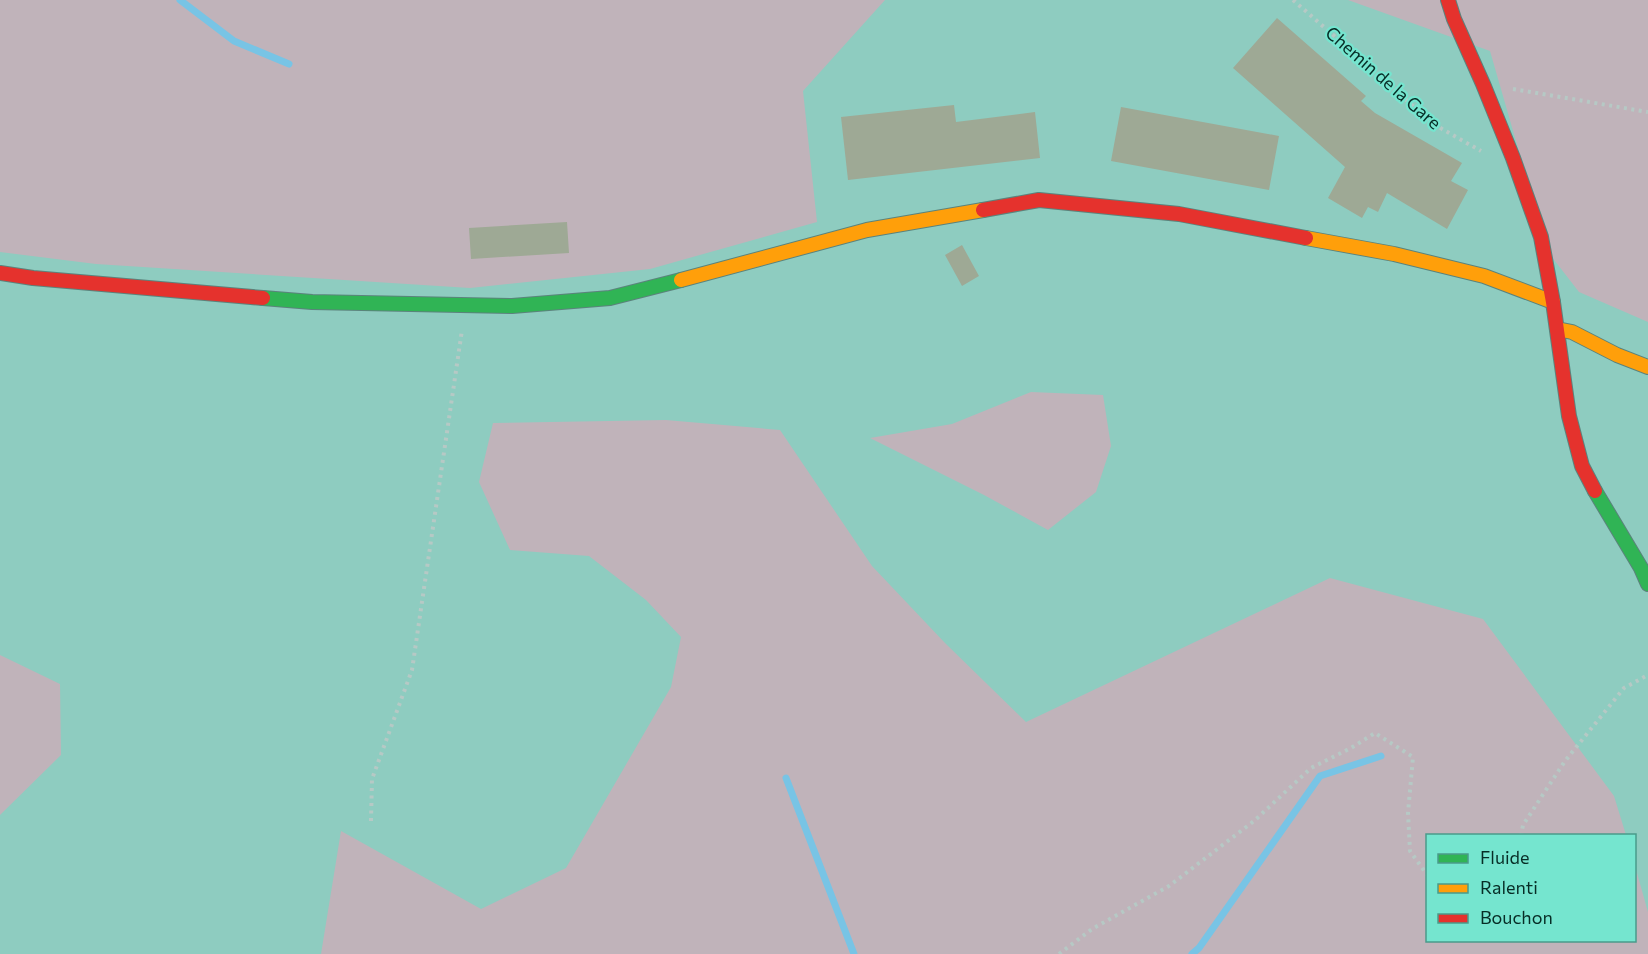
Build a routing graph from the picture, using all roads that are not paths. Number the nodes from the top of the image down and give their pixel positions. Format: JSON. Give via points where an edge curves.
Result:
{"nodes":[{"id":1,"x":1448,"y":0,"type":"edge"},
{"id":2,"x":0,"y":273,"type":"edge"},
{"id":3,"x":1553,"y":302,"type":"junction"},
{"id":4,"x":1557,"y":328,"type":"junction"},
{"id":5,"x":1648,"y":368,"type":"edge"},
{"id":6,"x":1648,"y":584,"type":"edge"}],
"edges":[{"from":1,"to":3,"type":"street","via":[[1541,237]]},
{"from":2,"to":3,"type":"street","via":[[312,302],[512,306],[610,298],[867,230],[1039,200],[1179,214],[1394,254],[1485,276]]},
{"from":3,"to":4,"type":"street"},
{"from":4,"to":5,"type":"street"},
{"from":4,"to":6,"type":"street","via":[[1569,416],[1582,466]]}]}
